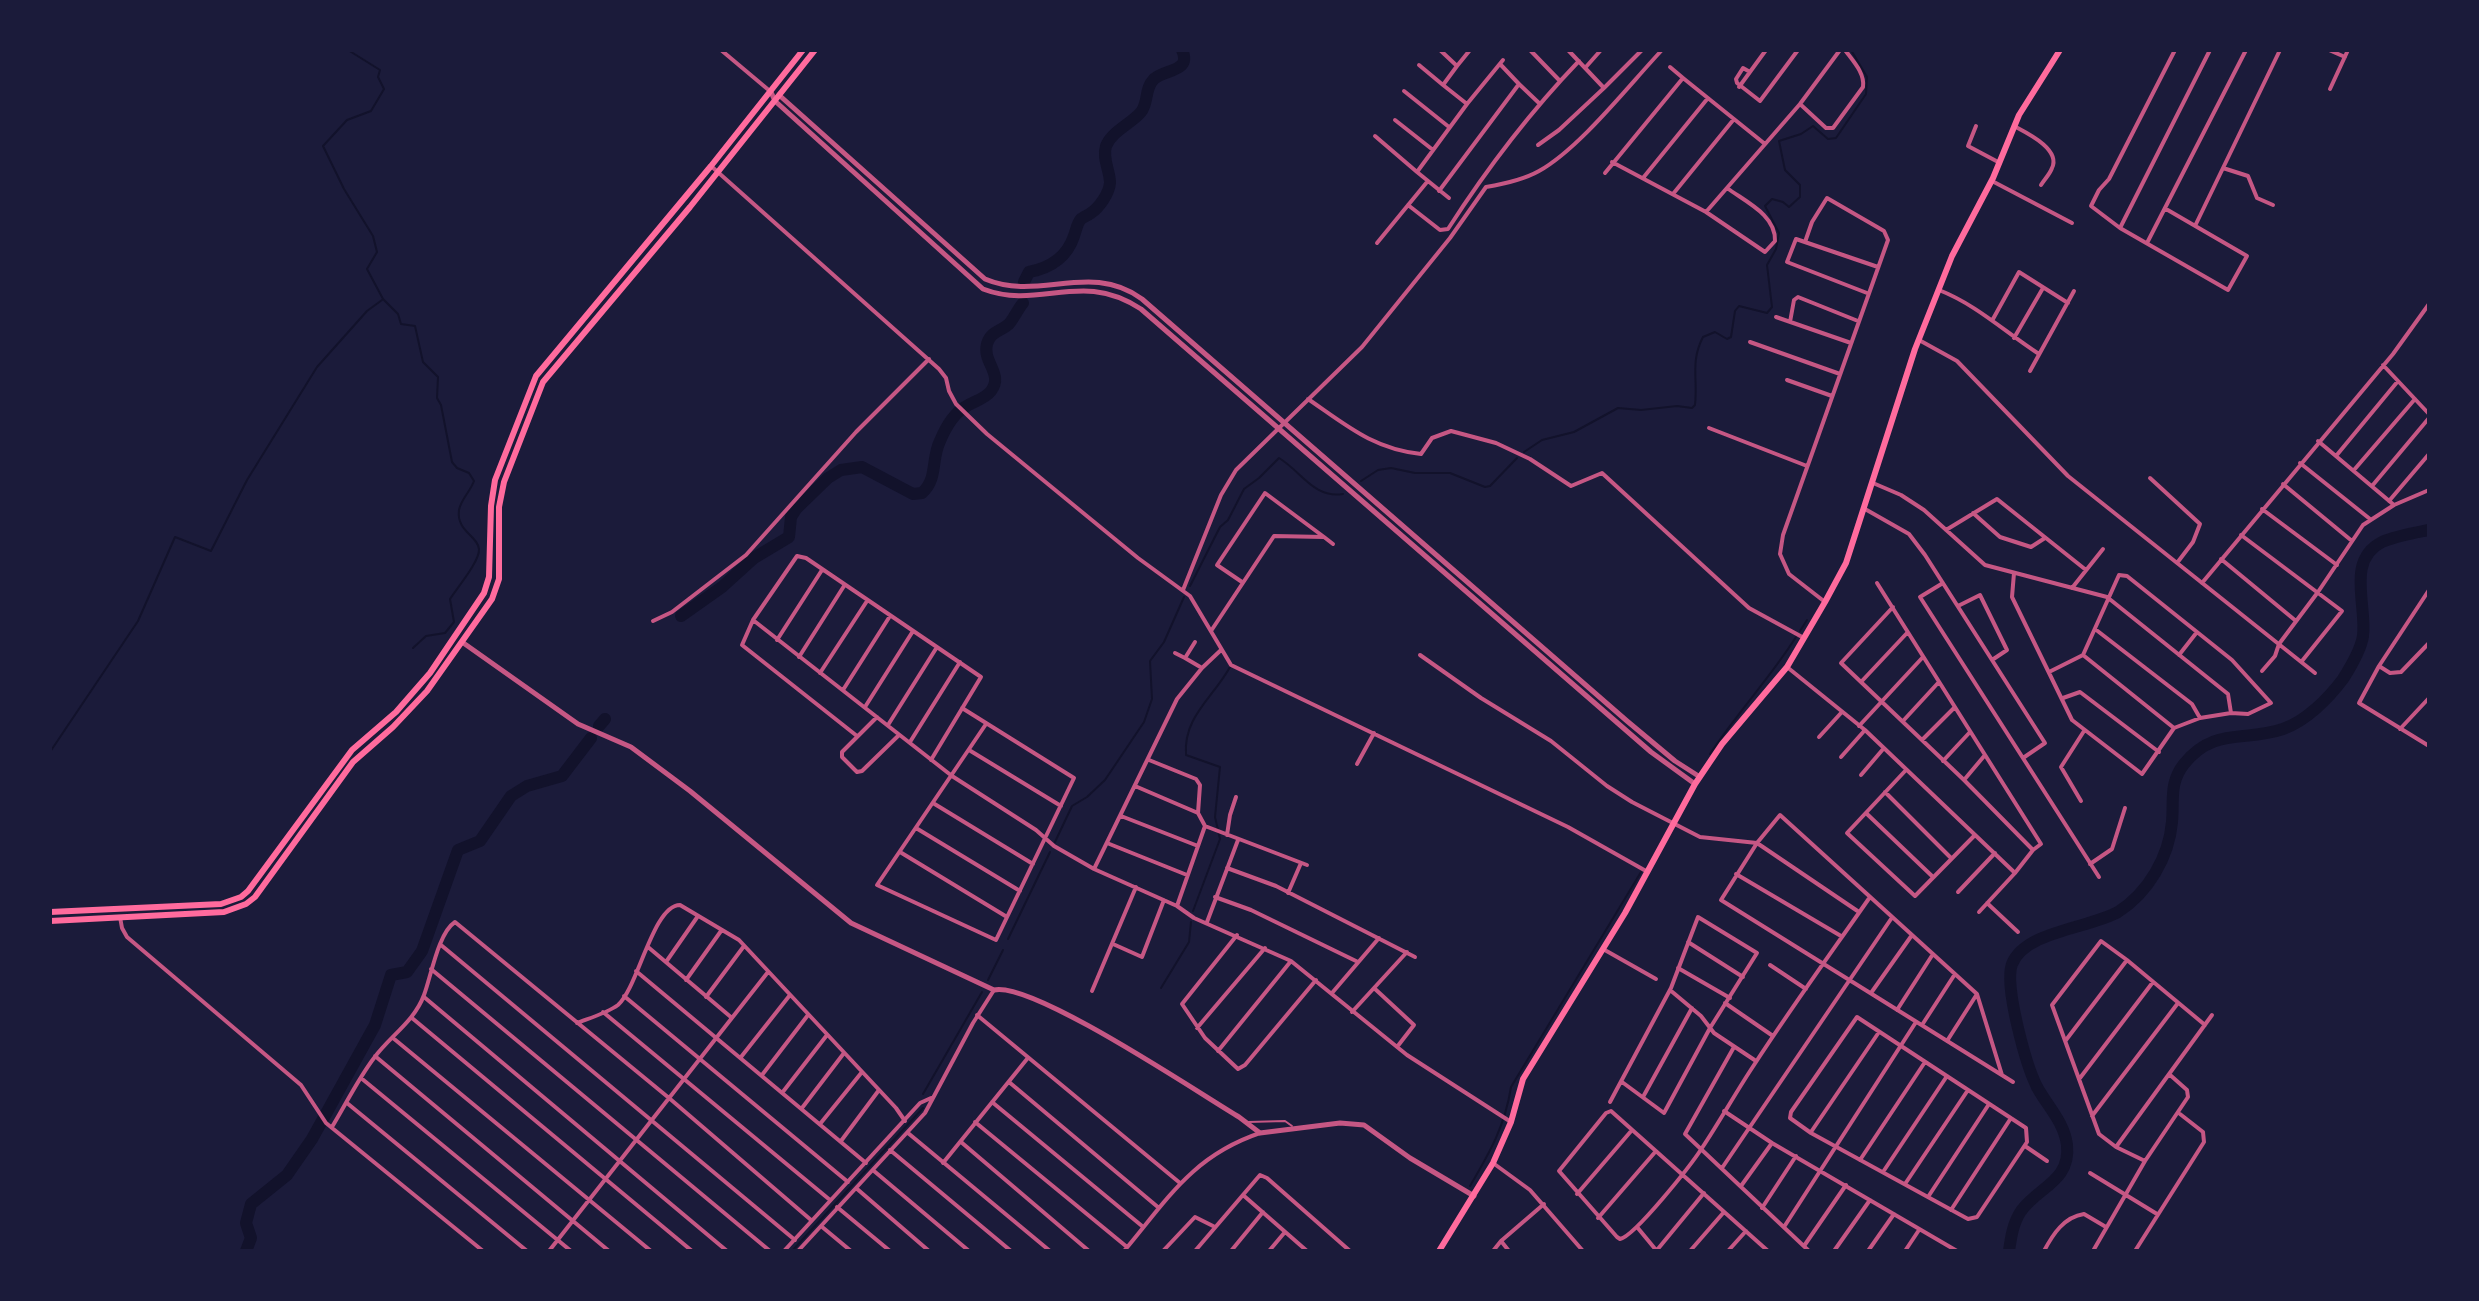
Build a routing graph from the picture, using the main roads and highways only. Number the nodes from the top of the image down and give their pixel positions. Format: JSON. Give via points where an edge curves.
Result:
{"nodes":[{"id":1,"x":803,"y":50,"type":"edge"},
{"id":2,"x":815,"y":50,"type":"edge"},
{"id":3,"x":2060,"y":50,"type":"edge"},
{"id":4,"x":50,"y":912,"type":"edge"},
{"id":5,"x":50,"y":921,"type":"edge"},
{"id":6,"x":1439,"y":1251,"type":"edge"}],
"edges":[{"from":1,"to":4,"type":"main road","via":[[536,376],[495,480],[488,584],[421,685],[352,750],[255,881],[241,897],[221,904]]},
{"from":2,"to":5,"type":"main road","via":[[543,382],[504,482],[496,589],[437,678],[353,762],[263,887],[246,904],[224,912]]},
{"from":3,"to":6,"type":"main road","via":[[2014,126],[1952,256],[1846,563],[1787,667],[1695,784],[1523,1079],[1493,1163]]}]}
